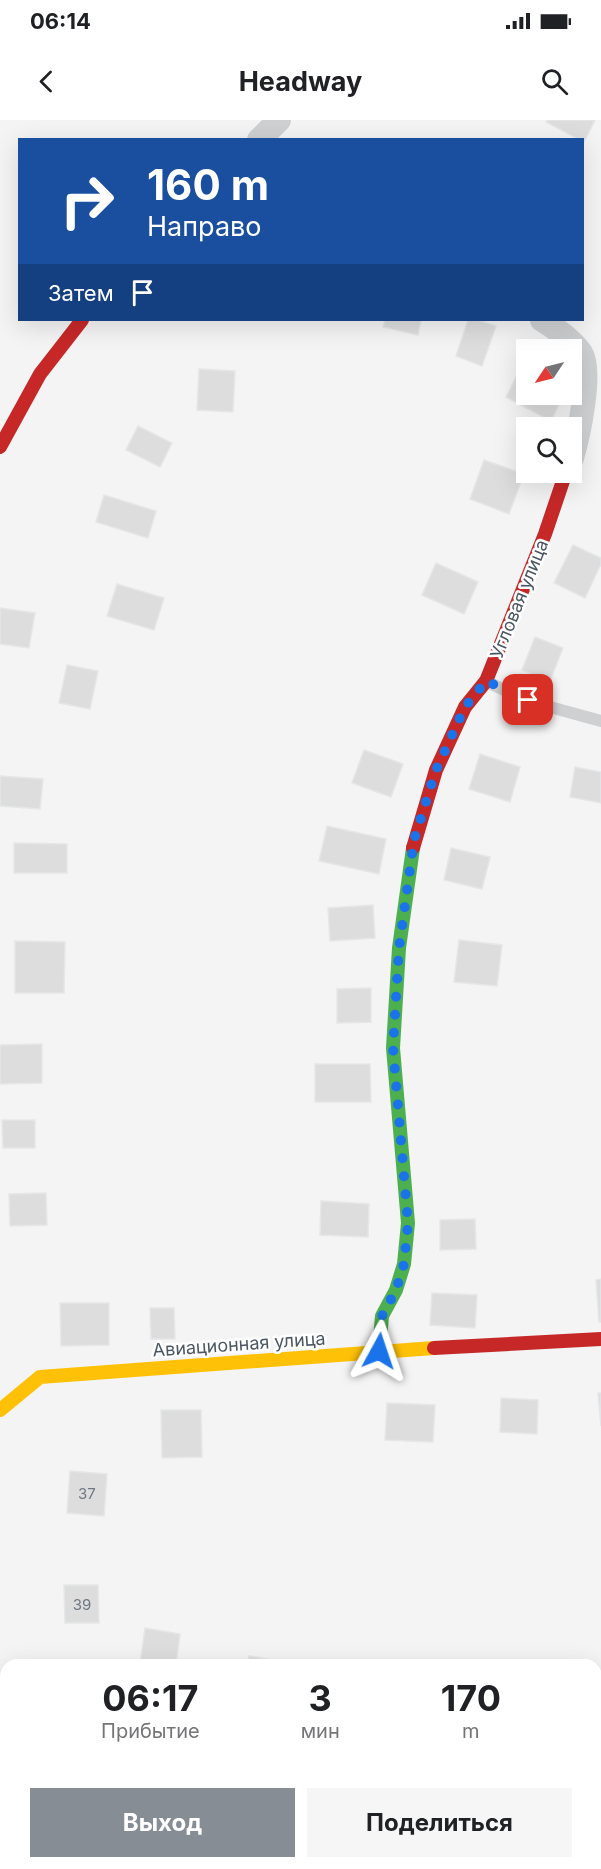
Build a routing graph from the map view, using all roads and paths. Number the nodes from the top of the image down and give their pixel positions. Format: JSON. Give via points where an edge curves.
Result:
{"nodes":[{"id":1,"x":279,"y":120,"type":"edge"},
{"id":2,"x":261,"y":138,"type":"edge"},
{"id":3,"x":81,"y":321,"type":"edge"},
{"id":4,"x":544,"y":321,"type":"edge"},
{"id":5,"x":581,"y":417,"type":"edge"},
{"id":6,"x":0,"y":447,"type":"edge"},
{"id":7,"x":562,"y":483,"type":"edge"},
{"id":8,"x":486,"y":681,"type":"junction"},
{"id":9,"x":601,"y":721,"type":"edge"},
{"id":10,"x":601,"y":1339,"type":"edge"},
{"id":11,"x":379,"y":1351,"type":"junction"},
{"id":12,"x":0,"y":1410,"type":"edge"}],
"edges":[{"from":1,"to":2,"type":"street"},
{"from":3,"to":6,"type":"street","via":[[40,374]]},
{"from":4,"to":5,"type":"street","via":[[582,354],[586,384]]},
{"from":7,"to":8,"type":"street","name":"Угловая улица"},
{"from":8,"to":9,"type":"lane","via":[[528,700]]},
{"from":8,"to":11,"type":"street","name":"Угловая улица","via":[[465,707],[436,770],[414,840],[399,948],[393,1048],[408,1223],[404,1264],[382,1316]]},
{"from":10,"to":11,"type":"street","name":"Авиационная улица"},
{"from":11,"to":12,"type":"street","name":"Авиационная улица","via":[[40,1377]]}]}
